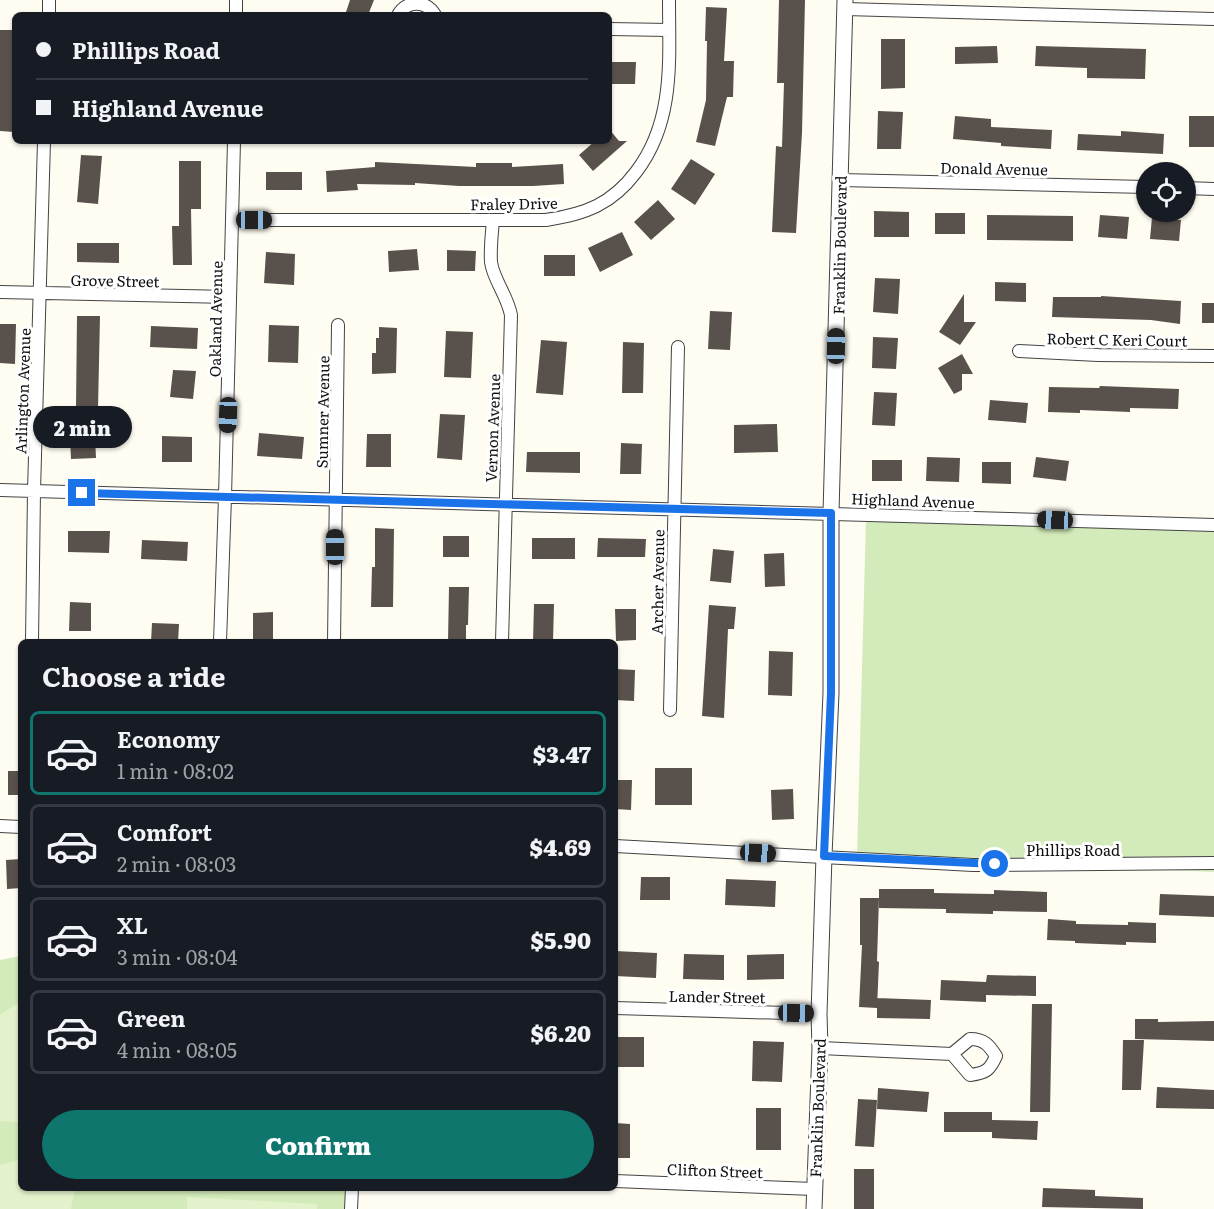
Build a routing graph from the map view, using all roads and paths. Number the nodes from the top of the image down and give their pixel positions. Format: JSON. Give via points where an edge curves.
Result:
{"nodes":[{"id":1,"x":669,"y":0,"type":"edge"},
{"id":2,"x":845,"y":4,"type":"edge"},
{"id":3,"x":400,"y":12,"type":"edge"},
{"id":4,"x":433,"y":12,"type":"edge"},
{"id":5,"x":1214,"y":20,"type":"edge"},
{"id":6,"x":612,"y":29,"type":"edge"},
{"id":7,"x":669,"y":30,"type":"junction"},
{"id":8,"x":44,"y":144,"type":"edge"},
{"id":9,"x":234,"y":144,"type":"edge"},
{"id":10,"x":840,"y":180,"type":"junction"},
{"id":11,"x":1136,"y":187,"type":"edge"},
{"id":12,"x":1196,"y":188,"type":"edge"},
{"id":13,"x":1214,"y":189,"type":"edge"},
{"id":14,"x":234,"y":220,"type":"junction"},
{"id":15,"x":493,"y":220,"type":"junction"},
{"id":16,"x":0,"y":292,"type":"edge"},
{"id":17,"x":41,"y":293,"type":"junction"},
{"id":18,"x":229,"y":297,"type":"junction"},
{"id":19,"x":338,"y":326,"type":"dead end"},
{"id":20,"x":678,"y":347,"type":"dead end"},
{"id":21,"x":1019,"y":351,"type":"dead end"},
{"id":22,"x":1214,"y":356,"type":"edge"},
{"id":23,"x":0,"y":490,"type":"edge"},
{"id":24,"x":34,"y":491,"type":"junction"},
{"id":25,"x":225,"y":497,"type":"junction"},
{"id":26,"x":335,"y":500,"type":"junction"},
{"id":27,"x":505,"y":505,"type":"junction"},
{"id":28,"x":673,"y":510,"type":"junction"},
{"id":29,"x":831,"y":513,"type":"junction"},
{"id":30,"x":1214,"y":525,"type":"edge"},
{"id":31,"x":32,"y":639,"type":"edge"},
{"id":32,"x":220,"y":639,"type":"edge"},
{"id":33,"x":334,"y":639,"type":"edge"},
{"id":34,"x":502,"y":639,"type":"edge"},
{"id":35,"x":670,"y":710,"type":"dead end"},
{"id":36,"x":0,"y":826,"type":"edge"},
{"id":37,"x":18,"y":827,"type":"edge"},
{"id":38,"x":618,"y":846,"type":"edge"},
{"id":39,"x":824,"y":856,"type":"junction"},
{"id":40,"x":1214,"y":863,"type":"edge"},
{"id":41,"x":618,"y":1008,"type":"edge"},
{"id":42,"x":819,"y":1014,"type":"junction"},
{"id":43,"x":820,"y":1048,"type":"junction"},
{"id":44,"x":952,"y":1054,"type":"dead end"},
{"id":45,"x":618,"y":1181,"type":"edge"},
{"id":46,"x":814,"y":1189,"type":"junction"},
{"id":47,"x":352,"y":1191,"type":"edge"},
{"id":48,"x":351,"y":1209,"type":"edge"},
{"id":49,"x":814,"y":1209,"type":"edge"}],
"edges":[{"from":1,"to":7,"type":"street","name":"Fraley Drive"},
{"from":2,"to":5,"type":"street"},
{"from":2,"to":10,"type":"street","name":"Franklin Boulevard"},
{"from":3,"to":4,"type":"street","via":[[416,3],[429,6]]},
{"from":6,"to":7,"type":"street"},
{"from":7,"to":15,"type":"street","name":"Fraley Drive","via":[[667,98],[662,122],[647,158],[623,189],[597,207],[570,216]]},
{"from":8,"to":17,"type":"street","name":"Arlington Avenue"},
{"from":9,"to":14,"type":"street","name":"Oakland Avenue"},
{"from":10,"to":11,"type":"street","name":"Donald Avenue"},
{"from":10,"to":29,"type":"street","name":"Franklin Boulevard"},
{"from":12,"to":13,"type":"street"},
{"from":14,"to":15,"type":"street","name":"Fraley Drive"},
{"from":14,"to":18,"type":"street","name":"Oakland Avenue"},
{"from":15,"to":27,"type":"street","name":"Vernon Avenue","via":[[491,262],[511,315]]},
{"from":16,"to":17,"type":"street","name":"Grove Street"},
{"from":17,"to":18,"type":"street","name":"Grove Street"},
{"from":17,"to":24,"type":"street","name":"Arlington Avenue"},
{"from":18,"to":25,"type":"street","name":"Oakland Avenue"},
{"from":19,"to":26,"type":"street","name":"Sumner Avenue"},
{"from":20,"to":28,"type":"street","name":"Archer Avenue"},
{"from":21,"to":22,"type":"street","name":"Robert C Keri Court"},
{"from":23,"to":24,"type":"street","name":"Highland Avenue"},
{"from":24,"to":25,"type":"street","name":"Highland Avenue"},
{"from":24,"to":31,"type":"street","name":"Arlington Avenue"},
{"from":25,"to":26,"type":"street","name":"Highland Avenue"},
{"from":25,"to":32,"type":"street","name":"Oakland Avenue"},
{"from":26,"to":27,"type":"street","name":"Highland Avenue"},
{"from":26,"to":33,"type":"street","name":"Sumner Avenue"},
{"from":27,"to":28,"type":"street","name":"Highland Avenue"},
{"from":27,"to":34,"type":"street","name":"Vernon Avenue"},
{"from":28,"to":29,"type":"street","name":"Highland Avenue"},
{"from":28,"to":35,"type":"street","name":"Archer Avenue"},
{"from":29,"to":30,"type":"street","name":"Highland Avenue"},
{"from":29,"to":39,"type":"street","name":"Franklin Boulevard","via":[[831,693]]},
{"from":36,"to":37,"type":"street"},
{"from":38,"to":39,"type":"street","name":"Phillips Road"},
{"from":39,"to":40,"type":"street","name":"Phillips Road","via":[[973,865]]},
{"from":39,"to":42,"type":"street","name":"Franklin Boulevard"},
{"from":41,"to":42,"type":"street","name":"Lander Street"},
{"from":42,"to":43,"type":"street","name":"Franklin Boulevard"},
{"from":43,"to":44,"type":"street"},
{"from":43,"to":46,"type":"street","name":"Franklin Boulevard"},
{"from":45,"to":46,"type":"street","name":"Clifton Street"},
{"from":46,"to":49,"type":"street","name":"Franklin Boulevard"},
{"from":47,"to":48,"type":"street"}]}
